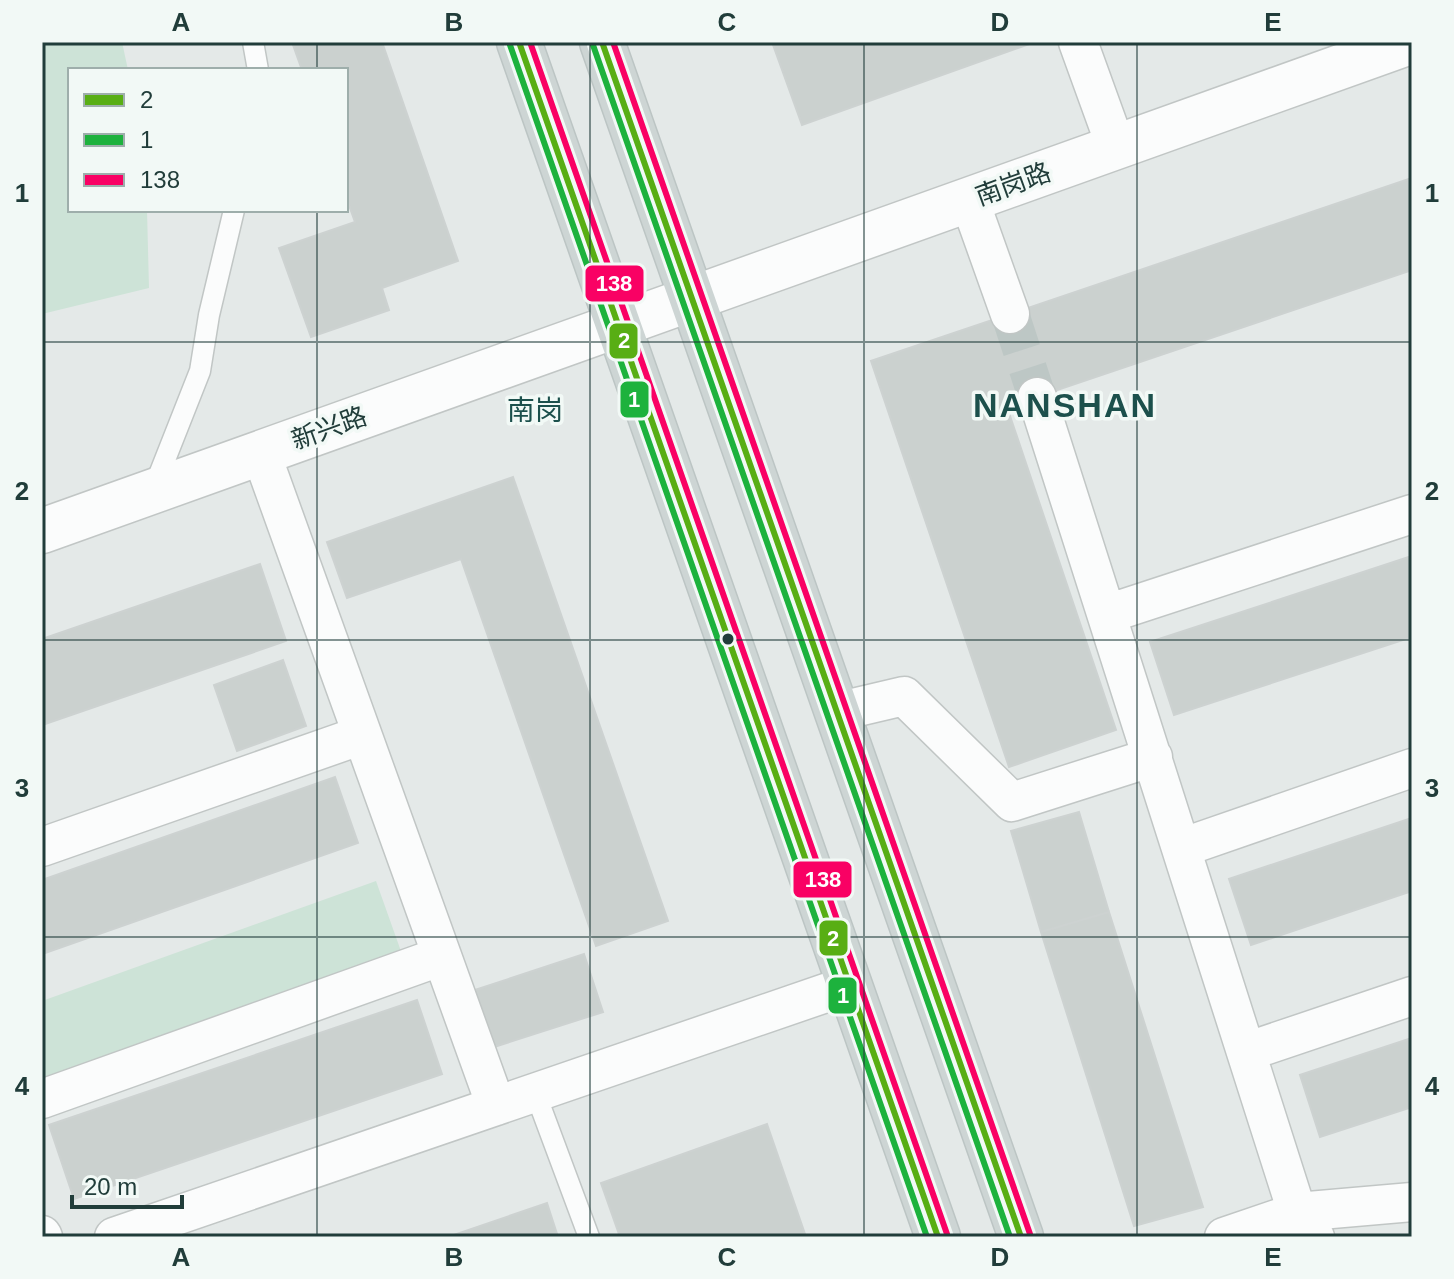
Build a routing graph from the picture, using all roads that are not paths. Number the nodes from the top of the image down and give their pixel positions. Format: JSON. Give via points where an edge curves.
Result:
{"nodes":[{"id":1,"x":253,"y":42,"type":"edge"},
{"id":2,"x":519,"y":42,"type":"edge"},
{"id":3,"x":602,"y":42,"type":"edge"},
{"id":4,"x":1078,"y":42,"type":"edge"},
{"id":5,"x":1410,"y":42,"type":"edge"},
{"id":6,"x":258,"y":68,"type":"edge"},
{"id":7,"x":1116,"y":147,"type":"junction"},
{"id":8,"x":969,"y":199,"type":"junction"},
{"id":9,"x":234,"y":212,"type":"edge"},
{"id":10,"x":691,"y":298,"type":"junction"},
{"id":11,"x":1010,"y":314,"type":"tunnel mouth"},
{"id":12,"x":616,"y":325,"type":"junction"},
{"id":13,"x":1037,"y":397,"type":"tunnel mouth"},
{"id":14,"x":261,"y":453,"type":"junction"},
{"id":15,"x":153,"y":492,"type":"junction"},
{"id":16,"x":1412,"y":514,"type":"edge"},
{"id":17,"x":42,"y":531,"type":"edge"},
{"id":18,"x":1107,"y":614,"type":"junction"},
{"id":19,"x":836,"y":712,"type":"junction"},
{"id":20,"x":362,"y":735,"type":"junction"},
{"id":21,"x":1153,"y":757,"type":"junction"},
{"id":22,"x":1412,"y":768,"type":"edge"},
{"id":23,"x":42,"y":847,"type":"edge"},
{"id":24,"x":1181,"y":848,"type":"junction"},
{"id":25,"x":442,"y":956,"type":"junction"},
{"id":26,"x":849,"y":985,"type":"junction"},
{"id":27,"x":1412,"y":996,"type":"edge"},
{"id":28,"x":1246,"y":1052,"type":"junction"},
{"id":29,"x":535,"y":1092,"type":"junction"},
{"id":30,"x":42,"y":1099,"type":"edge"},
{"id":31,"x":496,"y":1106,"type":"junction"},
{"id":32,"x":1412,"y":1202,"type":"edge"},
{"id":33,"x":1306,"y":1225,"type":"edge"},
{"id":34,"x":114,"y":1237,"type":"edge"},
{"id":35,"x":589,"y":1237,"type":"edge"},
{"id":36,"x":938,"y":1237,"type":"edge"},
{"id":37,"x":1021,"y":1237,"type":"edge"},
{"id":38,"x":1224,"y":1237,"type":"edge"}],
"edges":[{"from":1,"to":6,"type":"lane"},
{"from":2,"to":12,"type":"main road"},
{"from":3,"to":10,"type":"main road"},
{"from":4,"to":7,"type":"street"},
{"from":5,"to":7,"type":"street","name":"南岗路"},
{"from":7,"to":8,"type":"street","name":"南岗路"},
{"from":8,"to":10,"type":"street","name":"南岗路"},
{"from":8,"to":11,"type":"street"},
{"from":9,"to":15,"type":"lane","via":[[200,371]]},
{"from":10,"to":12,"type":"street","name":"南岗路"},
{"from":10,"to":19,"type":"main road"},
{"from":12,"to":14,"type":"street","name":"新兴路"},
{"from":12,"to":26,"type":"main road"},
{"from":13,"to":18,"type":"street"},
{"from":14,"to":15,"type":"street","name":"新兴路"},
{"from":14,"to":20,"type":"street"},
{"from":15,"to":17,"type":"street","name":"新兴路"},
{"from":16,"to":18,"type":"street"},
{"from":18,"to":21,"type":"street"},
{"from":19,"to":21,"type":"street","via":[[904,696],[1012,802]]},
{"from":19,"to":37,"type":"main road"},
{"from":20,"to":23,"type":"street"},
{"from":20,"to":25,"type":"street"},
{"from":21,"to":24,"type":"street"},
{"from":22,"to":24,"type":"street"},
{"from":24,"to":28,"type":"street"},
{"from":25,"to":30,"type":"street"},
{"from":25,"to":31,"type":"street"},
{"from":26,"to":29,"type":"street"},
{"from":26,"to":36,"type":"main road"},
{"from":27,"to":28,"type":"street"},
{"from":28,"to":33,"type":"street"},
{"from":29,"to":31,"type":"street"},
{"from":29,"to":35,"type":"lane"},
{"from":31,"to":34,"type":"street"},
{"from":32,"to":33,"type":"street"},
{"from":33,"to":38,"type":"street"}]}
